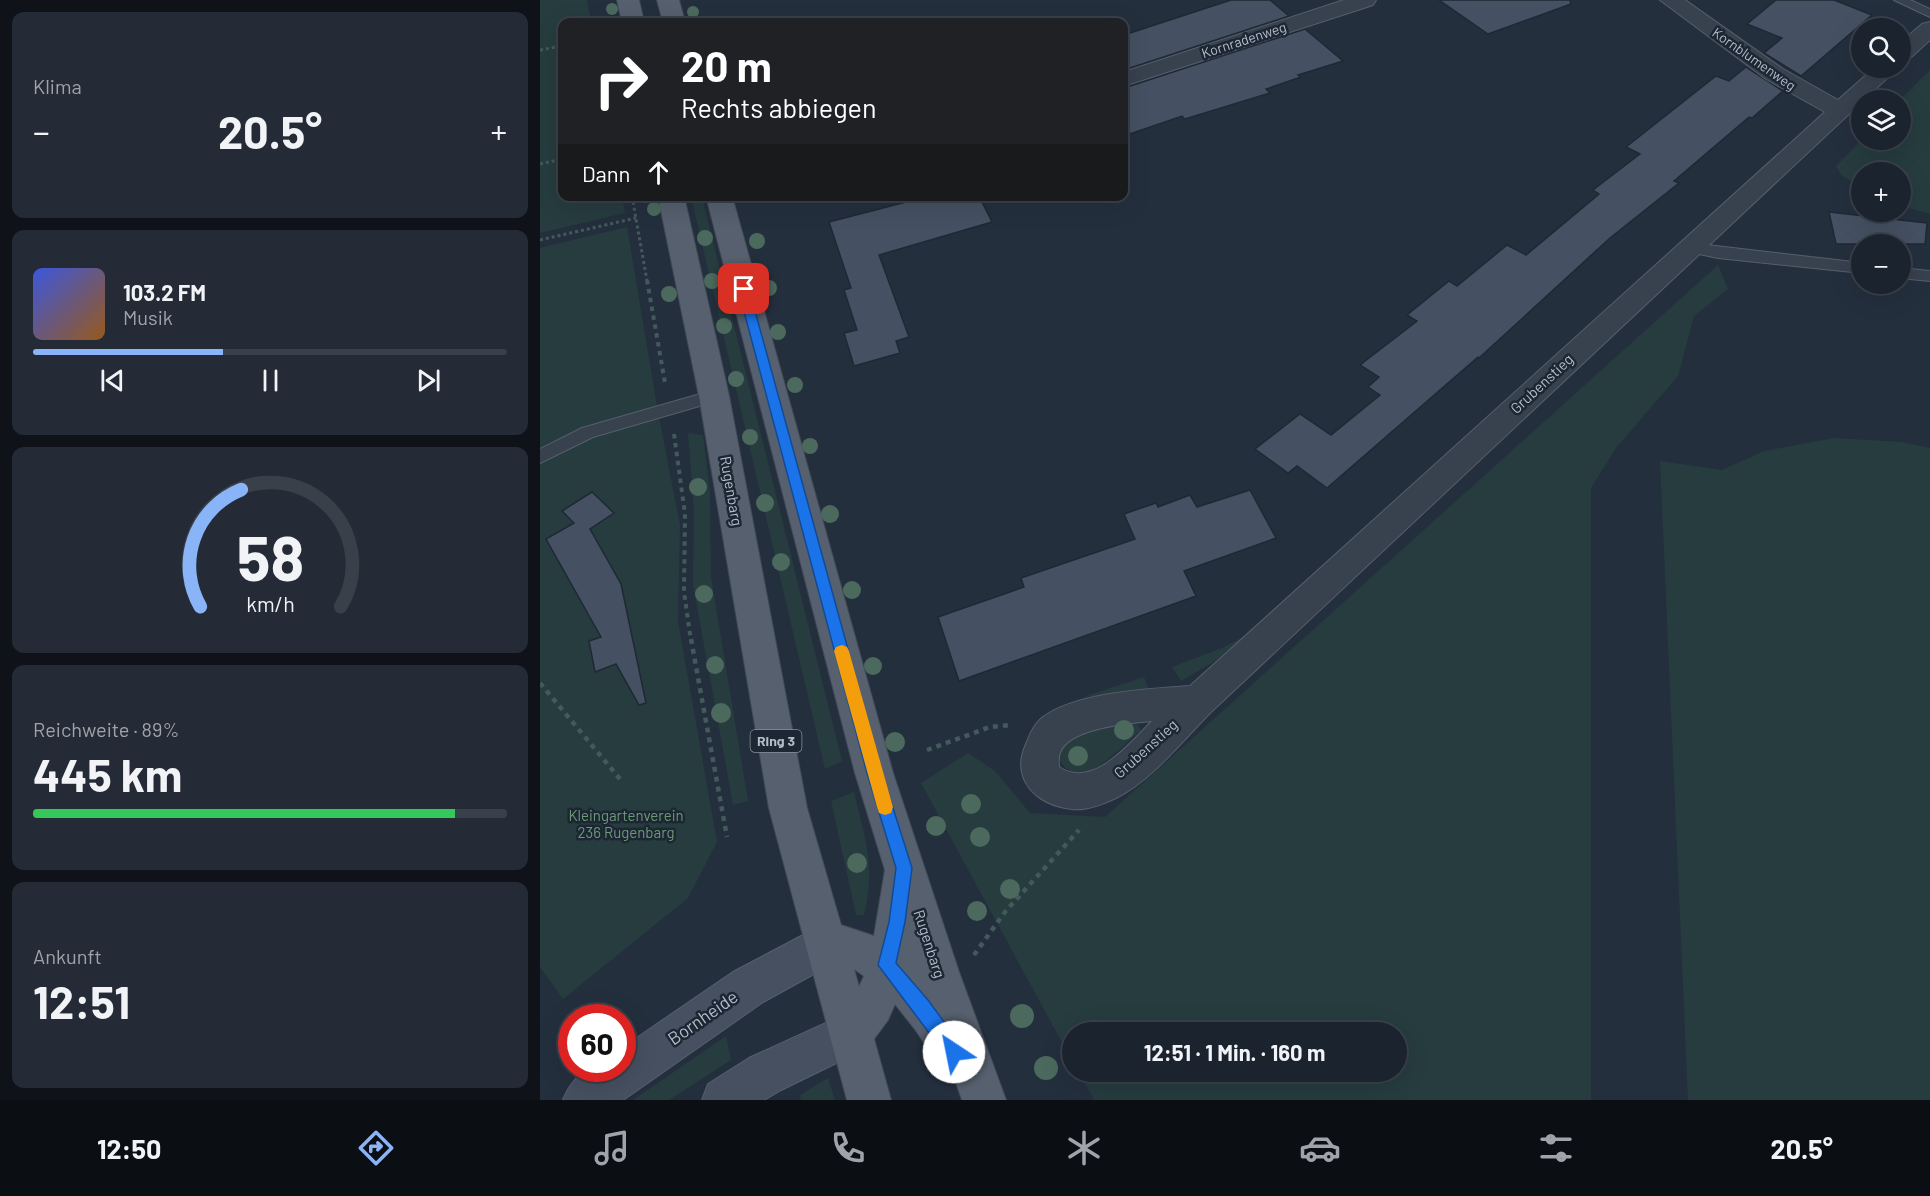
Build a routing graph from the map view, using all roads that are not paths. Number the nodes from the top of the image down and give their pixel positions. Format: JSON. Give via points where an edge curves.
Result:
{"nodes":[{"id":1,"x":628,"y":0,"type":"edge"},
{"id":2,"x":669,"y":0,"type":"edge"},
{"id":3,"x":1365,"y":0,"type":"edge"},
{"id":4,"x":1671,"y":0,"type":"edge"},
{"id":5,"x":1900,"y":0,"type":"edge"},
{"id":6,"x":1930,"y":14,"type":"edge"},
{"id":7,"x":632,"y":18,"type":"edge"},
{"id":8,"x":673,"y":18,"type":"edge"},
{"id":9,"x":1930,"y":29,"type":"edge"},
{"id":10,"x":1911,"y":45,"type":"edge"},
{"id":11,"x":1128,"y":78,"type":"edge"},
{"id":12,"x":1876,"y":78,"type":"edge"},
{"id":13,"x":1840,"y":111,"type":"junction"},
{"id":14,"x":672,"y":201,"type":"edge"},
{"id":15,"x":720,"y":201,"type":"edge"},
{"id":16,"x":1690,"y":248,"type":"junction"},
{"id":17,"x":1851,"y":267,"type":"edge"},
{"id":18,"x":1911,"y":274,"type":"edge"},
{"id":19,"x":1930,"y":276,"type":"edge"},
{"id":20,"x":714,"y":396,"type":"junction"},
{"id":21,"x":540,"y":457,"type":"edge"},
{"id":22,"x":1198,"y":701,"type":"dead end"},
{"id":23,"x":904,"y":868,"type":"junction"},
{"id":24,"x":826,"y":944,"type":"junction"},
{"id":25,"x":887,"y":965,"type":"junction"},
{"id":26,"x":850,"y":1034,"type":"junction"},
{"id":27,"x":585,"y":1100,"type":"edge"},
{"id":28,"x":724,"y":1100,"type":"edge"},
{"id":29,"x":869,"y":1100,"type":"edge"},
{"id":30,"x":984,"y":1100,"type":"edge"}],
"edges":[{"from":1,"to":7,"type":"main road"},
{"from":2,"to":8,"type":"main road"},
{"from":3,"to":11,"type":"street","name":"Kornradenweg"},
{"from":4,"to":13,"type":"street","name":"Kornblumenweg","via":[[1779,78]]},
{"from":5,"to":6,"type":"lane"},
{"from":9,"to":10,"type":"street"},
{"from":12,"to":13,"type":"street","name":"Grubenstieg"},
{"from":13,"to":16,"type":"street","name":"Grubenstieg"},
{"from":14,"to":20,"type":"main road","name":"Rugenbarg","number":"Ring 3"},
{"from":15,"to":23,"type":"main road","name":"Rugenbarg","via":[[874,773]]},
{"from":16,"to":17,"type":"lane"},
{"from":16,"to":22,"type":"street","name":"Grubenstieg"},
{"from":18,"to":19,"type":"lane"},
{"from":20,"to":21,"type":"lane","via":[[588,432]]},
{"from":20,"to":24,"type":"main road","name":"Rugenbarg","number":"Ring 3","via":[[788,808]]},
{"from":23,"to":25,"type":"main road"},
{"from":23,"to":30,"type":"main road","name":"Rugenbarg"},
{"from":24,"to":25,"type":"main road","via":[[855,947]]},
{"from":24,"to":26,"type":"main road","name":"Rugenbarg","number":"Ring 3"},
{"from":24,"to":27,"type":"street","name":"Bornheide","via":[[748,987]]},
{"from":25,"to":26,"type":"main road","via":[[875,1000]]},
{"from":25,"to":30,"type":"main road","via":[[944,1035]]},
{"from":26,"to":28,"type":"street","via":[[765,1074]]},
{"from":26,"to":29,"type":"main road","name":"Rugenbarg","number":"Ring 3"}]}
